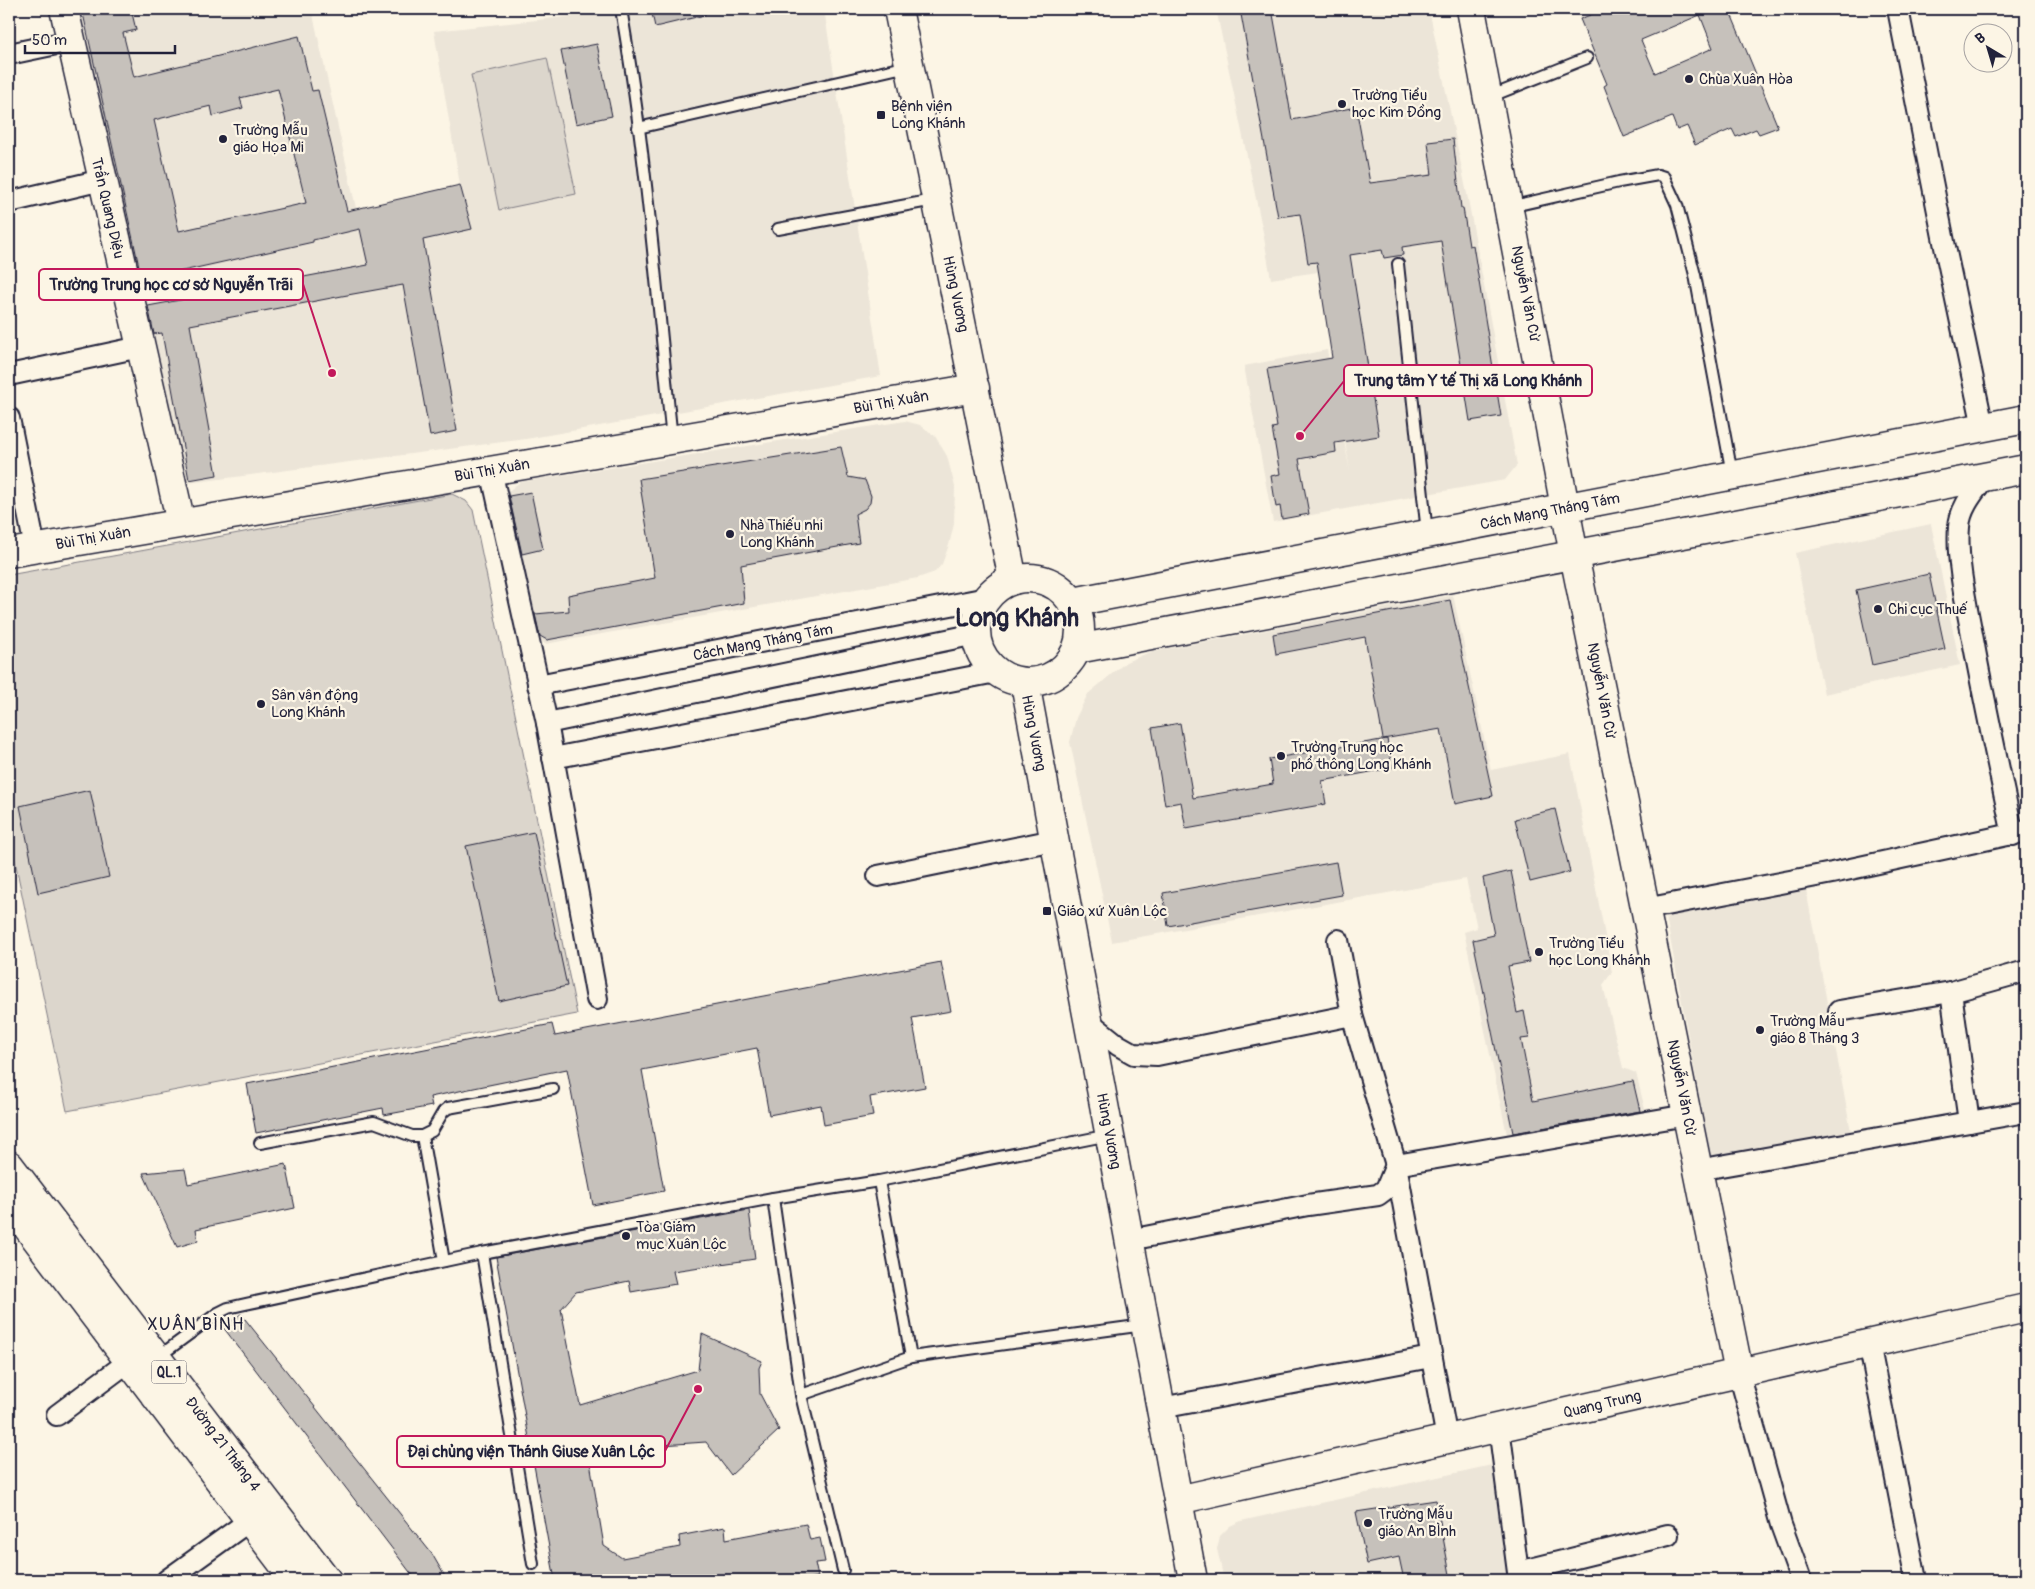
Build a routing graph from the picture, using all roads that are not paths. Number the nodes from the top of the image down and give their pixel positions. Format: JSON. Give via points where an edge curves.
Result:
{"nodes":[{"id":1,"x":64,"y":9,"type":"edge"},
{"id":2,"x":621,"y":9,"type":"edge"},
{"id":3,"x":898,"y":9,"type":"edge"},
{"id":4,"x":1471,"y":9,"type":"edge"},
{"id":5,"x":1898,"y":9,"type":"edge"},
{"id":6,"x":71,"y":41,"type":"junction"},
{"id":7,"x":9,"y":54,"type":"edge"},
{"id":8,"x":1587,"y":58,"type":"dead end"},
{"id":9,"x":910,"y":66,"type":"junction"},
{"id":10,"x":1488,"y":97,"type":"junction"},
{"id":11,"x":638,"y":128,"type":"junction"},
{"id":12,"x":102,"y":180,"type":"junction"},
{"id":13,"x":937,"y":199,"type":"junction"},
{"id":14,"x":9,"y":202,"type":"edge"},
{"id":15,"x":1509,"y":207,"type":"junction"},
{"id":16,"x":778,"y":229,"type":"dead end"},
{"id":17,"x":1398,"y":264,"type":"dead end"},
{"id":18,"x":140,"y":346,"type":"junction"},
{"id":19,"x":9,"y":374,"type":"edge"},
{"id":20,"x":975,"y":388,"type":"junction"},
{"id":21,"x":9,"y":418,"type":"edge"},
{"id":22,"x":2026,"y":419,"type":"edge"},
{"id":23,"x":1983,"y":427,"type":"junction"},
{"id":24,"x":672,"y":439,"type":"junction"},
{"id":25,"x":2026,"y":469,"type":"edge"},
{"id":26,"x":491,"y":470,"type":"junction"},
{"id":27,"x":1732,"y":476,"type":"junction"},
{"id":28,"x":1985,"y":477,"type":"junction"},
{"id":29,"x":1566,"y":507,"type":"junction"},
{"id":30,"x":180,"y":523,"type":"junction"},
{"id":31,"x":1427,"y":534,"type":"junction"},
{"id":32,"x":22,"y":550,"type":"edge"},
{"id":33,"x":1574,"y":555,"type":"junction"},
{"id":34,"x":1013,"y":580,"type":"junction"},
{"id":35,"x":986,"y":598,"type":"junction"},
{"id":36,"x":1073,"y":602,"type":"junction"},
{"id":37,"x":976,"y":634,"type":"junction"},
{"id":38,"x":1077,"y":649,"type":"junction"},
{"id":39,"x":996,"y":672,"type":"junction"},
{"id":40,"x":1025,"y":682,"type":"junction"},
{"id":41,"x":538,"y":685,"type":"junction"},
{"id":42,"x":547,"y":723,"type":"junction"},
{"id":43,"x":553,"y":758,"type":"junction"},
{"id":44,"x":2019,"y":833,"type":"edge"},
{"id":45,"x":1054,"y":840,"type":"junction"},
{"id":46,"x":878,"y":876,"type":"dead end"},
{"id":47,"x":1645,"y":909,"type":"junction"},
{"id":48,"x":1338,"y":940,"type":"dead end"},
{"id":49,"x":2026,"y":971,"type":"edge"},
{"id":50,"x":1951,"y":992,"type":"junction"},
{"id":51,"x":597,"y":999,"type":"dead end"},
{"id":52,"x":1840,"y":1011,"type":"dead end"},
{"id":53,"x":1352,"y":1015,"type":"junction"},
{"id":54,"x":1088,"y":1021,"type":"junction"},
{"id":55,"x":553,"y":1089,"type":"dead end"},
{"id":56,"x":2026,"y":1112,"type":"edge"},
{"id":57,"x":1687,"y":1115,"type":"junction"},
{"id":58,"x":1969,"y":1122,"type":"junction"},
{"id":59,"x":1109,"y":1134,"type":"junction"},
{"id":60,"x":422,"y":1136,"type":"junction"},
{"id":61,"x":260,"y":1143,"type":"dead end"},
{"id":62,"x":9,"y":1165,"type":"edge"},
{"id":63,"x":1396,"y":1165,"type":"junction"},
{"id":64,"x":1698,"y":1170,"type":"junction"},
{"id":65,"x":879,"y":1181,"type":"junction"},
{"id":66,"x":773,"y":1198,"type":"junction"},
{"id":67,"x":9,"y":1203,"type":"edge"},
{"id":68,"x":1129,"y":1238,"type":"junction"},
{"id":69,"x":482,"y":1253,"type":"junction"},
{"id":70,"x":444,"y":1261,"type":"junction"},
{"id":71,"x":2026,"y":1308,"type":"edge"},
{"id":72,"x":1145,"y":1325,"type":"junction"},
{"id":73,"x":1869,"y":1343,"type":"junction"},
{"id":74,"x":911,"y":1357,"type":"junction"},
{"id":75,"x":1431,"y":1357,"type":"junction"},
{"id":76,"x":158,"y":1358,"type":"junction"},
{"id":77,"x":128,"y":1362,"type":"junction"},
{"id":78,"x":1739,"y":1373,"type":"junction"},
{"id":79,"x":801,"y":1395,"type":"junction"},
{"id":80,"x":1161,"y":1408,"type":"junction"},
{"id":81,"x":57,"y":1415,"type":"dead end"},
{"id":82,"x":1499,"y":1427,"type":"junction"},
{"id":83,"x":1447,"y":1439,"type":"junction"},
{"id":84,"x":1178,"y":1500,"type":"junction"},
{"id":85,"x":250,"y":1521,"type":"junction"},
{"id":86,"x":1668,"y":1535,"type":"dead end"},
{"id":87,"x":533,"y":1564,"type":"dead end"},
{"id":88,"x":843,"y":1570,"type":"dead end"},
{"id":89,"x":1519,"y":1576,"type":"edge"},
{"id":90,"x":167,"y":1580,"type":"edge"},
{"id":91,"x":295,"y":1580,"type":"edge"},
{"id":92,"x":328,"y":1580,"type":"edge"},
{"id":93,"x":1193,"y":1580,"type":"edge"},
{"id":94,"x":1801,"y":1580,"type":"edge"},
{"id":95,"x":1916,"y":1580,"type":"edge"}],
"edges":[{"from":1,"to":6,"type":"main road","name":"Trần Quang Diệu"},
{"from":2,"to":11,"type":"lane"},
{"from":3,"to":9,"type":"main road","name":"Hùng Vương"},
{"from":4,"to":10,"type":"main road","name":"Nguyễn Văn Cừ"},
{"from":5,"to":23,"type":"street"},
{"from":6,"to":7,"type":"street"},
{"from":6,"to":12,"type":"main road","name":"Trần Quang Diệu"},
{"from":8,"to":10,"type":"lane"},
{"from":9,"to":11,"type":"lane"},
{"from":9,"to":13,"type":"main road","name":"Hùng Vương"},
{"from":10,"to":15,"type":"main road","name":"Nguyễn Văn Cừ"},
{"from":11,"to":24,"type":"lane"},
{"from":12,"to":14,"type":"street"},
{"from":12,"to":18,"type":"main road","name":"Trần Quang Diệu"},
{"from":13,"to":16,"type":"lane"},
{"from":13,"to":20,"type":"main road","name":"Hùng Vương"},
{"from":15,"to":27,"type":"lane","via":[[1619,182],[1658,175],[1664,177],[1677,205],[1695,275]]},
{"from":15,"to":29,"type":"main road","name":"Nguyễn Văn Cừ"},
{"from":17,"to":31,"type":"lane"},
{"from":18,"to":19,"type":"street"},
{"from":18,"to":30,"type":"main road","name":"Trần Quang Diệu"},
{"from":20,"to":24,"type":"main road","name":"Bùi Thị Xuân"},
{"from":20,"to":34,"type":"main road","name":"Hùng Vương"},
{"from":21,"to":32,"type":"street"},
{"from":22,"to":23,"type":"main road","name":"Cách Mạng Tháng Tám"},
{"from":23,"to":27,"type":"main road","name":"Cách Mạng Tháng Tám"},
{"from":24,"to":26,"type":"main road","name":"Bùi Thị Xuân"},
{"from":25,"to":28,"type":"main road"},
{"from":26,"to":30,"type":"main road","name":"Bùi Thị Xuân"},
{"from":26,"to":41,"type":"street"},
{"from":27,"to":29,"type":"main road","name":"Cách Mạng Tháng Tám"},
{"from":28,"to":33,"type":"main road"},
{"from":28,"to":44,"type":"street","via":[[1963,510],[1958,526],[1959,548],[1988,720]]},
{"from":29,"to":31,"type":"main road","name":"Cách Mạng Tháng Tám"},
{"from":29,"to":33,"type":"main road","name":"Nguyễn Văn Cừ"},
{"from":30,"to":32,"type":"main road","name":"Bùi Thị Xuân"},
{"from":31,"to":36,"type":"main road","name":"Cách Mạng Tháng Tám"},
{"from":33,"to":38,"type":"main road"},
{"from":33,"to":47,"type":"main road","name":"Nguyễn Văn Cừ"},
{"from":34,"to":35,"type":"main road"},
{"from":34,"to":36,"type":"main road","via":[[1036,578],[1057,586]]},
{"from":35,"to":37,"type":"main road","via":[[977,621]]},
{"from":35,"to":41,"type":"street","name":"Cách Mạng Tháng Tám"},
{"from":36,"to":38,"type":"main road","via":[[1081,625]]},
{"from":37,"to":39,"type":"main road","via":[[979,648]]},
{"from":37,"to":42,"type":"street"},
{"from":38,"to":40,"type":"main road","via":[[1065,668],[1046,679]]},
{"from":39,"to":40,"type":"main road"},
{"from":39,"to":43,"type":"street"},
{"from":40,"to":45,"type":"main road","name":"Hùng Vương"},
{"from":41,"to":42,"type":"street"},
{"from":42,"to":43,"type":"street"},
{"from":43,"to":51,"type":"street"},
{"from":44,"to":47,"type":"street"},
{"from":45,"to":46,"type":"street"},
{"from":45,"to":54,"type":"main road","name":"Hùng Vương"},
{"from":47,"to":57,"type":"main road","name":"Nguyễn Văn Cừ"},
{"from":48,"to":53,"type":"street"},
{"from":49,"to":50,"type":"street"},
{"from":50,"to":52,"type":"street"},
{"from":50,"to":58,"type":"street"},
{"from":53,"to":54,"type":"street","via":[[1157,1055],[1134,1054]]},
{"from":53,"to":63,"type":"street"},
{"from":54,"to":59,"type":"main road","name":"Hùng Vương"},
{"from":55,"to":60,"type":"lane","via":[[448,1108],[432,1130]]},
{"from":56,"to":58,"type":"street"},
{"from":57,"to":63,"type":"street"},
{"from":57,"to":64,"type":"main road","name":"Nguyễn Văn Cừ"},
{"from":58,"to":64,"type":"street"},
{"from":59,"to":65,"type":"lane"},
{"from":59,"to":68,"type":"main road","name":"Hùng Vương"},
{"from":60,"to":61,"type":"lane","via":[[412,1136],[374,1122]]},
{"from":60,"to":70,"type":"lane"},
{"from":62,"to":76,"type":"main road","name":"Đường 21 Tháng 4","number":"QL.1"},
{"from":63,"to":68,"type":"street","via":[[1386,1189],[1378,1195],[1308,1204]]},
{"from":63,"to":75,"type":"street"},
{"from":64,"to":78,"type":"main road","name":"Nguyễn Văn Cừ"},
{"from":65,"to":66,"type":"lane"},
{"from":65,"to":74,"type":"lane"},
{"from":66,"to":69,"type":"lane"},
{"from":66,"to":79,"type":"lane"},
{"from":67,"to":77,"type":"main road","name":"Đường 21 Tháng 4","number":"QL.1"},
{"from":68,"to":72,"type":"main road","name":"Hùng Vương"},
{"from":69,"to":70,"type":"lane"},
{"from":69,"to":87,"type":"lane"},
{"from":70,"to":76,"type":"lane","via":[[228,1308]]},
{"from":71,"to":73,"type":"main road","name":"Quang Trung"},
{"from":72,"to":74,"type":"lane"},
{"from":72,"to":80,"type":"main road","name":"Hùng Vương"},
{"from":73,"to":78,"type":"main road","name":"Quang Trung"},
{"from":73,"to":95,"type":"street"},
{"from":74,"to":79,"type":"lane"},
{"from":75,"to":80,"type":"street"},
{"from":75,"to":83,"type":"street"},
{"from":76,"to":92,"type":"main road","name":"Đường 21 Tháng 4","number":"QL.1"},
{"from":77,"to":81,"type":"street"},
{"from":77,"to":85,"type":"main road","name":"Đường 21 Tháng 4","number":"QL.1"},
{"from":78,"to":82,"type":"main road","name":"Quang Trung"},
{"from":78,"to":94,"type":"street","via":[[1781,1525]]},
{"from":79,"to":88,"type":"lane"},
{"from":80,"to":84,"type":"main road","name":"Hùng Vương"},
{"from":82,"to":83,"type":"main road","name":"Quang Trung"},
{"from":82,"to":89,"type":"street"},
{"from":83,"to":84,"type":"main road","name":"Quang Trung"},
{"from":84,"to":93,"type":"main road","name":"Hùng Vương"},
{"from":85,"to":90,"type":"street"},
{"from":85,"to":91,"type":"main road","name":"Đường 21 Tháng 4","number":"QL.1"},
{"from":86,"to":89,"type":"street"}]}
